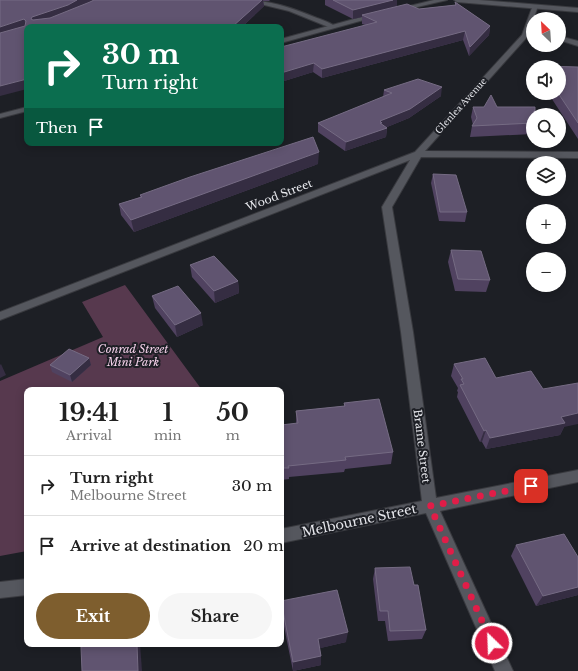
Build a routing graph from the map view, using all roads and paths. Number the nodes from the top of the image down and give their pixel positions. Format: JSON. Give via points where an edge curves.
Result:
{"nodes":[{"id":1,"x":247,"y":0,"type":"edge"},
{"id":2,"x":444,"y":0,"type":"edge"},
{"id":3,"x":458,"y":0,"type":"edge"},
{"id":4,"x":535,"y":6,"type":"junction"},
{"id":5,"x":578,"y":10,"type":"edge"},
{"id":6,"x":392,"y":11,"type":"edge"},
{"id":7,"x":534,"y":12,"type":"edge"},
{"id":8,"x":385,"y":13,"type":"edge"},
{"id":9,"x":333,"y":27,"type":"junction"},
{"id":10,"x":526,"y":39,"type":"edge"},
{"id":11,"x":566,"y":39,"type":"edge"},
{"id":12,"x":284,"y":40,"type":"edge"},
{"id":13,"x":578,"y":44,"type":"edge"},
{"id":14,"x":24,"y":110,"type":"edge"},
{"id":15,"x":0,"y":116,"type":"edge"},
{"id":16,"x":418,"y":154,"type":"junction"},
{"id":17,"x":578,"y":155,"type":"edge"},
{"id":18,"x":387,"y":207,"type":"joint"},
{"id":19,"x":0,"y":316,"type":"edge"},
{"id":20,"x":578,"y":476,"type":"edge"},
{"id":21,"x":430,"y":506,"type":"junction"},
{"id":22,"x":284,"y":535,"type":"edge"},
{"id":23,"x":24,"y":587,"type":"edge"},
{"id":24,"x":0,"y":590,"type":"edge"},
{"id":25,"x":504,"y":671,"type":"edge"}],
"edges":[{"from":1,"to":9,"type":"street","via":[[288,9]]},
{"from":2,"to":6,"type":"street"},
{"from":3,"to":4,"type":"street"},
{"from":4,"to":5,"type":"street"},
{"from":4,"to":7,"type":"street","name":"Glenlea Avenue"},
{"from":8,"to":9,"type":"street"},
{"from":9,"to":12,"type":"street"},
{"from":10,"to":16,"type":"street","name":"Glenlea Avenue"},
{"from":11,"to":13,"type":"street"},
{"from":14,"to":15,"type":"street"},
{"from":16,"to":17,"type":"street","name":"Wood Street"},
{"from":16,"to":18,"type":"street","name":"Glenlea Avenue"},
{"from":16,"to":19,"type":"street","name":"Wood Street"},
{"from":18,"to":21,"type":"street","name":"Brame Street","via":[[407,332]]},
{"from":20,"to":21,"type":"street","name":"Melbourne Street"},
{"from":21,"to":22,"type":"street","name":"Melbourne Street"},
{"from":21,"to":25,"type":"street","name":"Brame Street"},
{"from":23,"to":24,"type":"street"}]}
